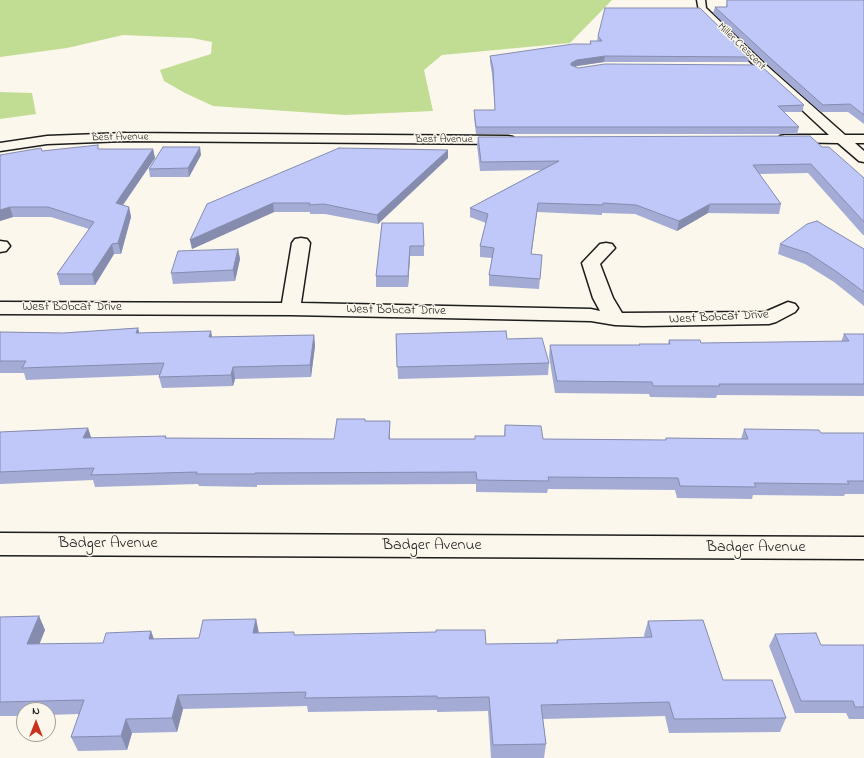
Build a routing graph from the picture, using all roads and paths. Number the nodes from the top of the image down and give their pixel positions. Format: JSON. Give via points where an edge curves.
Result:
{"nodes":[{"id":1,"x":701,"y":0,"type":"edge"},
{"id":2,"x":746,"y":67,"type":"edge"},
{"id":3,"x":762,"y":67,"type":"junction"},
{"id":4,"x":841,"y":139,"type":"junction"},
{"id":5,"x":864,"y":139,"type":"edge"},
{"id":6,"x":525,"y":140,"type":"edge"},
{"id":7,"x":770,"y":140,"type":"edge"},
{"id":8,"x":0,"y":147,"type":"edge"},
{"id":9,"x":864,"y":158,"type":"edge"},
{"id":10,"x":301,"y":243,"type":"dead end"},
{"id":11,"x":606,"y":248,"type":"dead end"},
{"id":12,"x":0,"y":308,"type":"edge"},
{"id":13,"x":788,"y":308,"type":"dead end"},
{"id":14,"x":290,"y":309,"type":"junction"},
{"id":15,"x":615,"y":319,"type":"junction"},
{"id":16,"x":0,"y":544,"type":"edge"},
{"id":17,"x":864,"y":548,"type":"edge"}],
"edges":[{"from":1,"to":3,"type":"street","name":"Miller Crescent","via":[[702,9]]},
{"from":2,"to":3,"type":"street"},
{"from":3,"to":4,"type":"street","name":"Miller Crescent"},
{"from":4,"to":5,"type":"street"},
{"from":4,"to":7,"type":"street"},
{"from":4,"to":9,"type":"street","name":"Miller Crescent"},
{"from":6,"to":8,"type":"street","name":"Best Avenue","via":[[125,137],[47,140]]},
{"from":10,"to":14,"type":"street"},
{"from":11,"to":15,"type":"street","via":[[591,263],[603,298]]},
{"from":12,"to":14,"type":"street","name":"West Bobcat Drive"},
{"from":13,"to":15,"type":"street","name":"West Bobcat Drive","via":[[769,318]]},
{"from":14,"to":15,"type":"street","name":"West Bobcat Drive","via":[[591,315]]},
{"from":16,"to":17,"type":"street","name":"Badger Avenue"}]}
